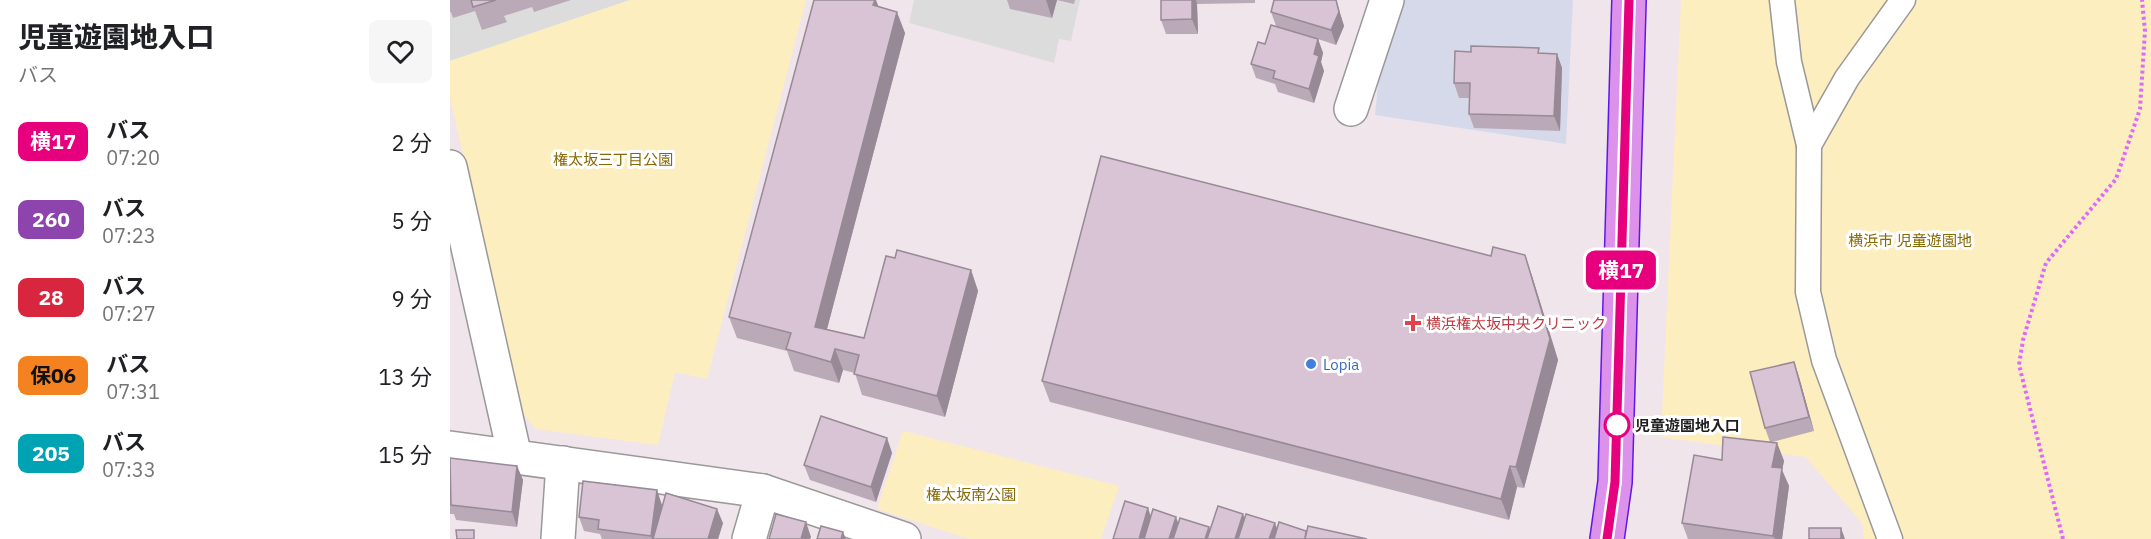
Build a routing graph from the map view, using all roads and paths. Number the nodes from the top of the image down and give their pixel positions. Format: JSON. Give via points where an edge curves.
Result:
{"nodes":[{"id":1,"x":1387,"y":0,"type":"edge"},
{"id":2,"x":1629,"y":0,"type":"edge"},
{"id":3,"x":1782,"y":0,"type":"edge"},
{"id":4,"x":1903,"y":0,"type":"edge"},
{"id":5,"x":2142,"y":0,"type":"edge"},
{"id":6,"x":1351,"y":109,"type":"dead end"},
{"id":7,"x":1809,"y":145,"type":"junction"},
{"id":8,"x":450,"y":167,"type":"edge"},
{"id":9,"x":450,"y":448,"type":"edge"},
{"id":10,"x":516,"y":457,"type":"junction"},
{"id":11,"x":563,"y":464,"type":"junction"},
{"id":12,"x":764,"y":491,"type":"junction"},
{"id":13,"x":558,"y":539,"type":"edge"},
{"id":14,"x":749,"y":539,"type":"edge"},
{"id":15,"x":904,"y":539,"type":"edge"},
{"id":16,"x":1607,"y":539,"type":"edge"},
{"id":17,"x":1890,"y":539,"type":"edge"},
{"id":18,"x":2063,"y":539,"type":"edge"}],
"edges":[{"from":1,"to":6,"type":"street"},
{"from":2,"to":16,"type":"highway","via":[[1615,482]]},
{"from":3,"to":7,"type":"lane","via":[[1788,62]]},
{"from":4,"to":7,"type":"lane","via":[[1847,78]]},
{"from":5,"to":18,"type":"path","via":[[2145,31],[2140,109],[2116,179],[2046,263],[2019,365]]},
{"from":7,"to":17,"type":"lane","via":[[1808,292],[1824,360]]},
{"from":8,"to":10,"type":"street"},
{"from":9,"to":10,"type":"street"},
{"from":10,"to":11,"type":"street"},
{"from":11,"to":12,"type":"street"},
{"from":11,"to":13,"type":"street"},
{"from":12,"to":14,"type":"street"},
{"from":12,"to":15,"type":"street"}]}
